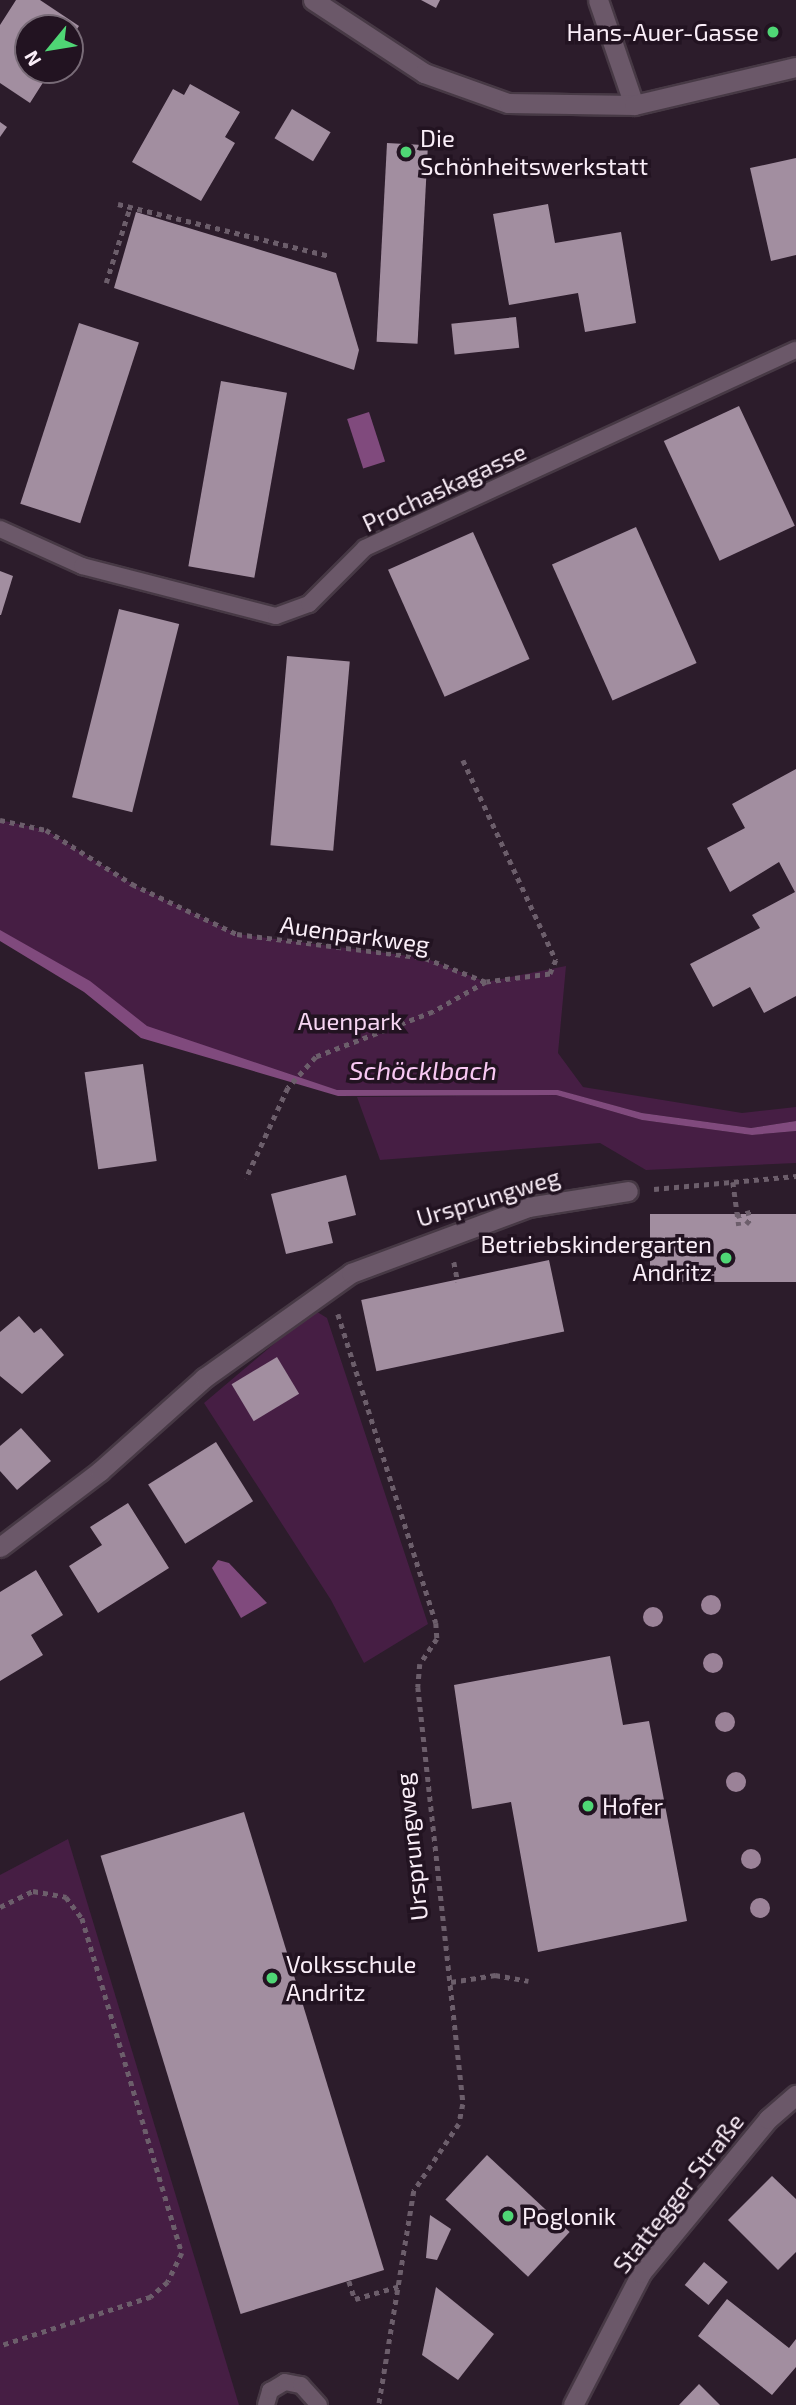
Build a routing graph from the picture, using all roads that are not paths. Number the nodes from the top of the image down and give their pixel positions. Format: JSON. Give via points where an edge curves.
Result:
{"nodes":[{"id":1,"x":313,"y":0,"type":"edge"},
{"id":2,"x":598,"y":0,"type":"edge"},
{"id":3,"x":796,"y":67,"type":"edge"},
{"id":4,"x":634,"y":105,"type":"junction"},
{"id":5,"x":796,"y":350,"type":"edge"},
{"id":6,"x":0,"y":529,"type":"edge"},
{"id":7,"x":628,"y":1191,"type":"road end"},
{"id":8,"x":0,"y":1547,"type":"edge"},
{"id":9,"x":796,"y":2095,"type":"edge"},
{"id":10,"x":266,"y":2405,"type":"edge"},
{"id":11,"x":319,"y":2405,"type":"edge"},
{"id":12,"x":573,"y":2405,"type":"edge"}],
"edges":[{"from":1,"to":4,"type":"street","via":[[424,73],[508,103]]},
{"from":2,"to":4,"type":"street"},
{"from":3,"to":4,"type":"street"},
{"from":5,"to":6,"type":"lane","name":"Prochaskagasse","via":[[365,548],[309,604],[276,616],[82,566]]},
{"from":7,"to":8,"type":"street","name":"Ursprungweg","via":[[572,1196],[471,1225],[388,1254],[329,1287],[204,1378],[100,1471]]},
{"from":9,"to":12,"type":"street","name":"Stattegger Straße","via":[[768,2119],[641,2273]]},
{"from":10,"to":11,"type":"lane","via":[[270,2391],[285,2382],[302,2385]]}]}
